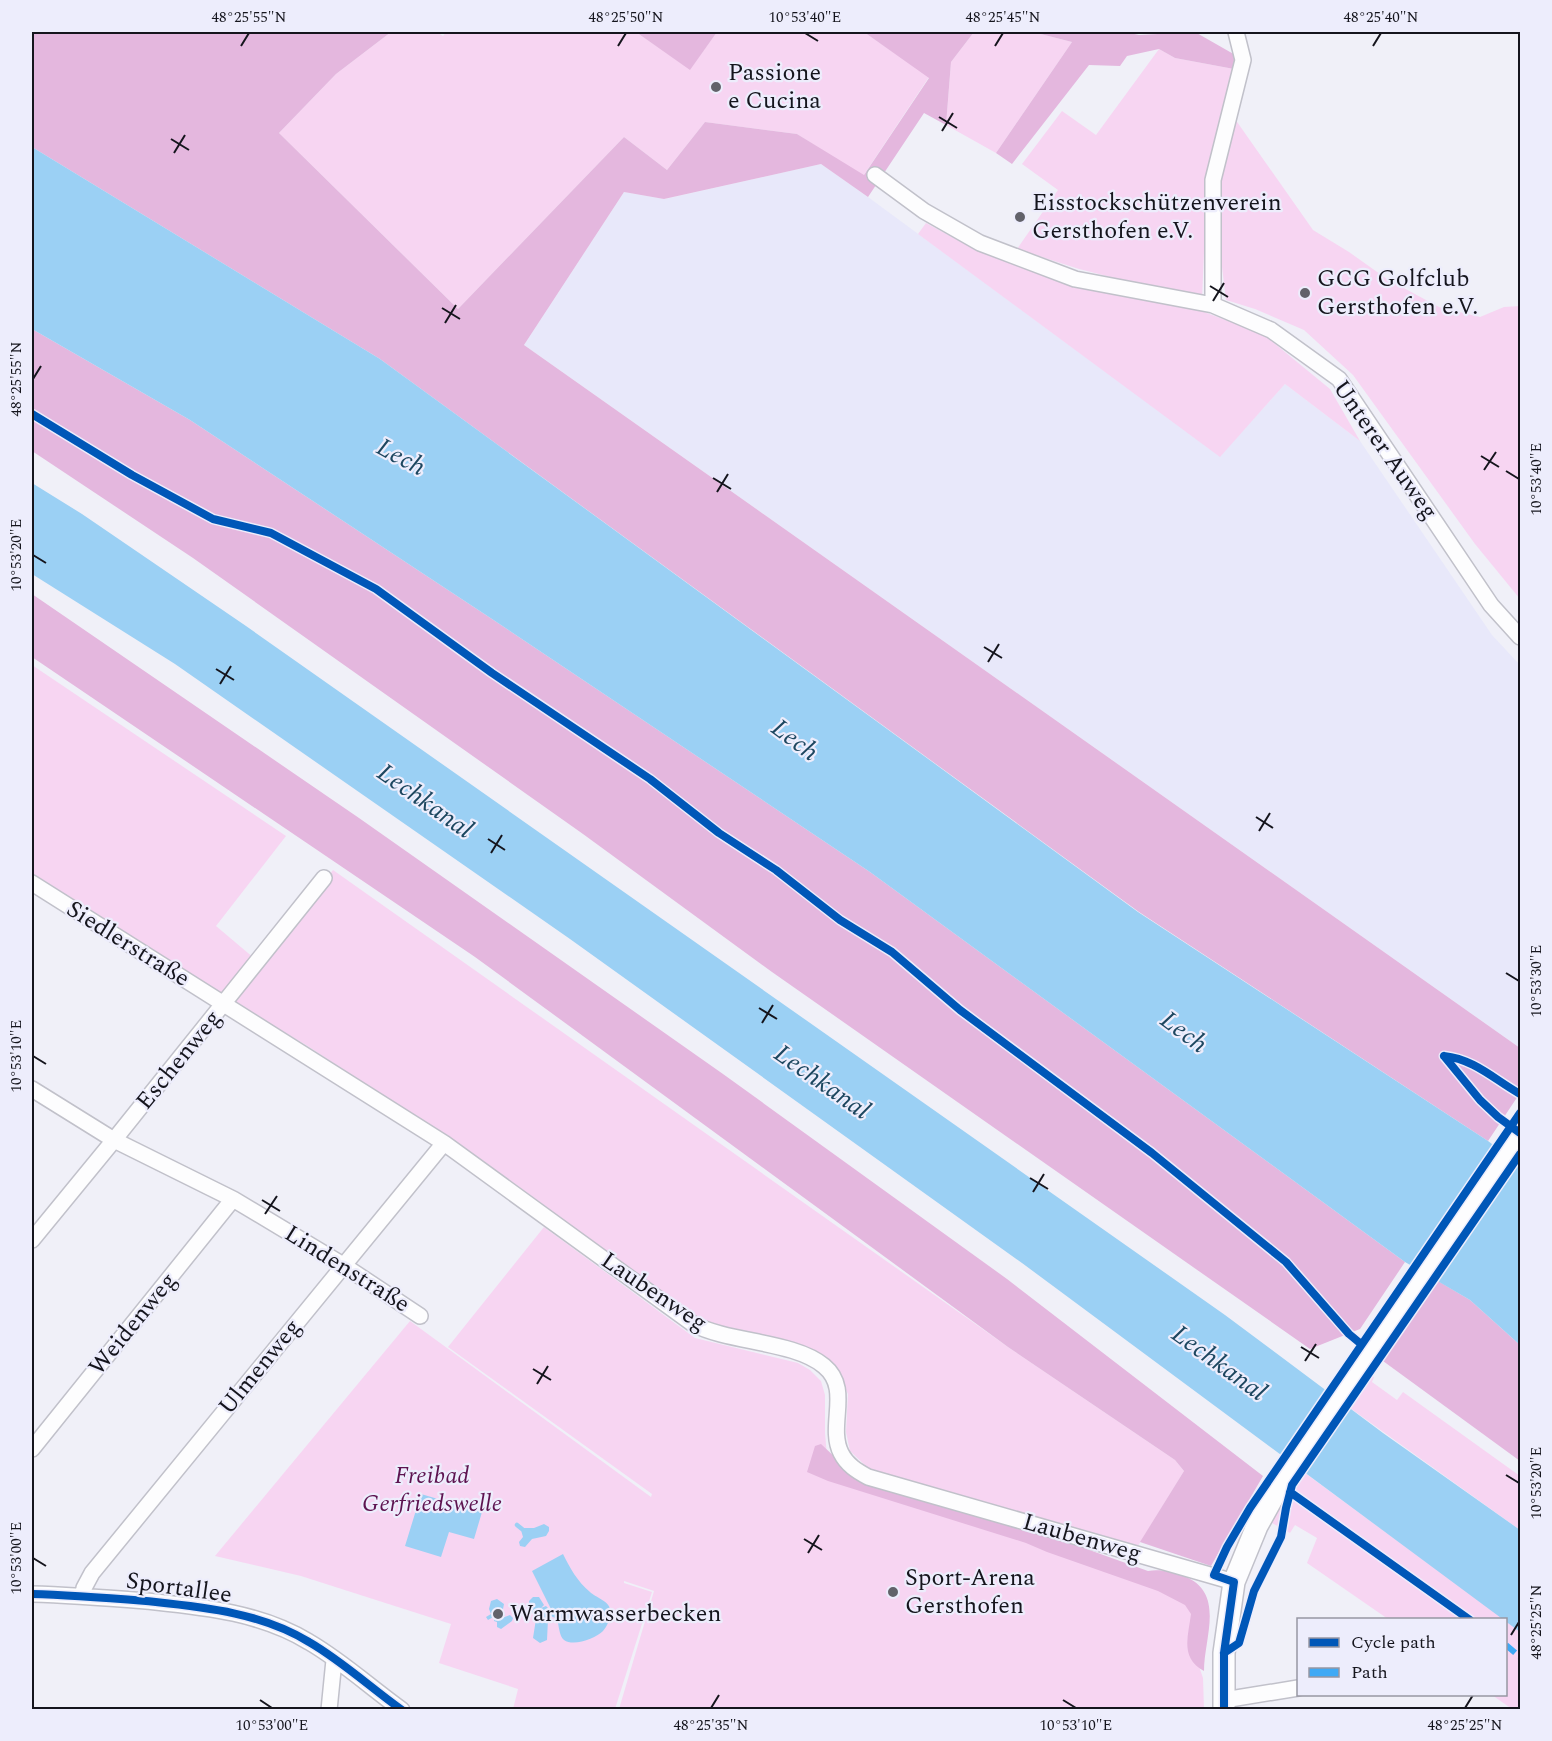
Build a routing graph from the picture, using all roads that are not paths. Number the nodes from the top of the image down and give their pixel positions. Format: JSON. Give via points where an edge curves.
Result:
{"nodes":[{"id":1,"x":1236,"y":32,"type":"edge"},
{"id":2,"x":875,"y":175,"type":"dead end"},
{"id":3,"x":1214,"y":305,"type":"junction"},
{"id":4,"x":1521,"y":637,"type":"edge"},
{"id":5,"x":324,"y":878,"type":"dead end"},
{"id":6,"x":32,"y":883,"type":"edge"},
{"id":7,"x":224,"y":1004,"type":"junction"},
{"id":8,"x":32,"y":1089,"type":"edge"},
{"id":9,"x":1521,"y":1132,"type":"edge"},
{"id":10,"x":114,"y":1140,"type":"junction"},
{"id":11,"x":444,"y":1143,"type":"junction"},
{"id":12,"x":234,"y":1198,"type":"junction"},
{"id":13,"x":32,"y":1240,"type":"edge"},
{"id":14,"x":343,"y":1265,"type":"junction"},
{"id":15,"x":420,"y":1316,"type":"dead end"},
{"id":16,"x":32,"y":1449,"type":"edge"},
{"id":17,"x":1234,"y":1582,"type":"junction"},
{"id":18,"x":32,"y":1594,"type":"edge"},
{"id":19,"x":83,"y":1596,"type":"junction"},
{"id":20,"x":334,"y":1660,"type":"junction"},
{"id":21,"x":1297,"y":1688,"type":"edge"},
{"id":22,"x":1224,"y":1705,"type":"edge"},
{"id":23,"x":329,"y":1710,"type":"edge"},
{"id":24,"x":402,"y":1710,"type":"edge"}],
"edges":[{"from":1,"to":3,"type":"street","via":[[1243,60],[1213,180]]},
{"from":2,"to":3,"type":"street","name":"Unterer Auweg","via":[[924,211],[980,243],[1075,279]]},
{"from":3,"to":4,"type":"street","name":"Unterer Auweg","via":[[1271,330],[1339,378],[1491,605]]},
{"from":5,"to":7,"type":"street","name":"Eschenweg"},
{"from":6,"to":7,"type":"street","name":"Siedlerstraße"},
{"from":7,"to":10,"type":"street","name":"Eschenweg"},
{"from":7,"to":11,"type":"street","name":"Laubenweg"},
{"from":8,"to":10,"type":"street","name":"Lindenstraße"},
{"from":9,"to":17,"type":"main road","via":[[1282,1479]]},
{"from":10,"to":12,"type":"street","name":"Lindenstraße"},
{"from":10,"to":13,"type":"street","name":"Eschenweg"},
{"from":11,"to":14,"type":"street","name":"Ulmenweg"},
{"from":11,"to":17,"type":"street","name":"Laubenweg","via":[[693,1324],[718,1334],[791,1351],[823,1366],[831,1374],[839,1396],[837,1434],[841,1452],[851,1466],[868,1477]]},
{"from":12,"to":14,"type":"street","name":"Lindenstraße"},
{"from":12,"to":16,"type":"street","name":"Weidenweg"},
{"from":14,"to":15,"type":"street","name":"Lindenstraße"},
{"from":14,"to":19,"type":"street","name":"Ulmenweg","via":[[92,1573]]},
{"from":17,"to":22,"type":"main road","via":[[1224,1653]]},
{"from":18,"to":19,"type":"street","name":"Sportallee"},
{"from":19,"to":20,"type":"street","name":"Sportallee","via":[[200,1607],[266,1621],[310,1642]]},
{"from":20,"to":23,"type":"street"},
{"from":20,"to":24,"type":"street","name":"Sportallee"},
{"from":21,"to":22,"type":"street"}]}
